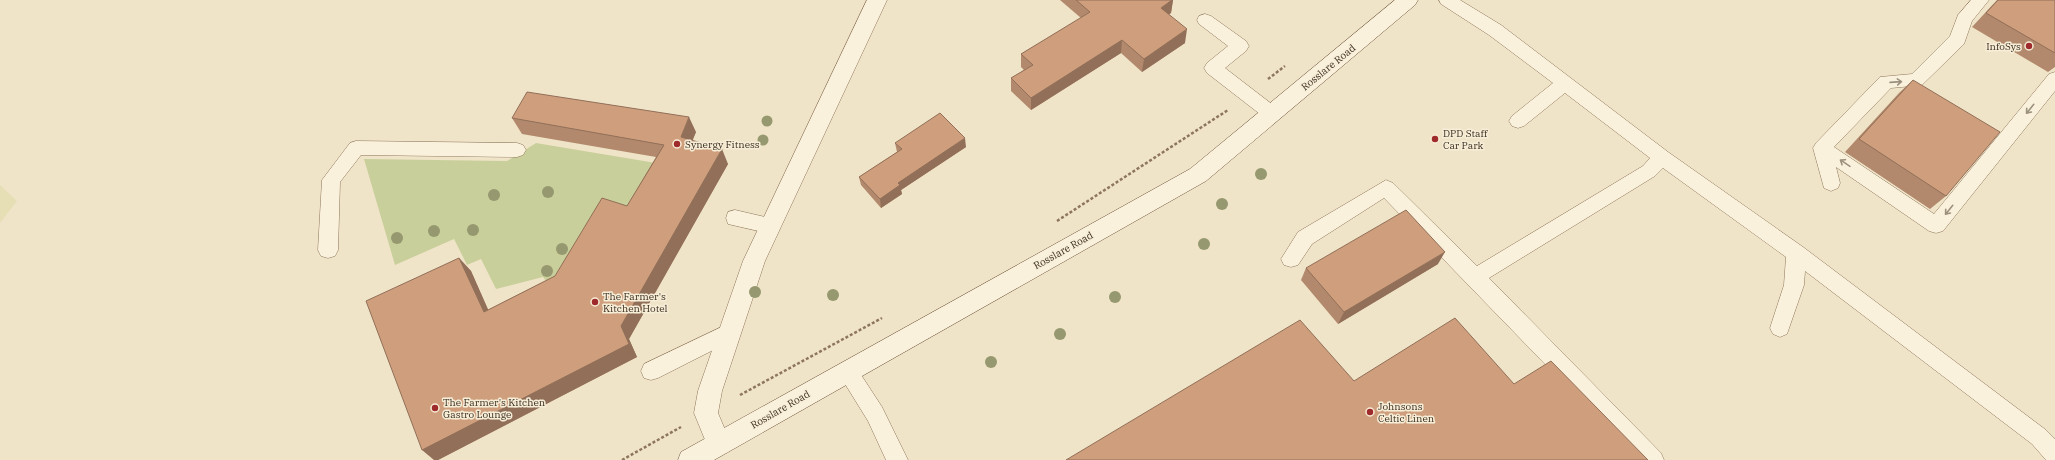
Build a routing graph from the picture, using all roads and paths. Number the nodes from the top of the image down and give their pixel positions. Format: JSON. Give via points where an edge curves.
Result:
{"nodes":[{"id":1,"x":877,"y":0,"type":"edge"},
{"id":2,"x":1408,"y":0,"type":"edge"},
{"id":3,"x":1447,"y":0,"type":"edge"},
{"id":4,"x":1981,"y":0,"type":"edge"},
{"id":5,"x":1205,"y":20,"type":"dead end"},
{"id":6,"x":1286,"y":65,"type":"dead end"},
{"id":7,"x":2055,"y":79,"type":"edge"},
{"id":8,"x":1564,"y":83,"type":"junction"},
{"id":9,"x":1248,"y":95,"type":"junction"},
{"id":10,"x":1271,"y":113,"type":"junction"},
{"id":11,"x":1518,"y":121,"type":"dead end"},
{"id":12,"x":1822,"y":148,"type":"junction"},
{"id":13,"x":517,"y":150,"type":"dead end"},
{"id":14,"x":1662,"y":157,"type":"junction"},
{"id":15,"x":1831,"y":183,"type":"dead end"},
{"id":16,"x":735,"y":218,"type":"dead end"},
{"id":17,"x":1056,"y":222,"type":"dead end"},
{"id":18,"x":771,"y":226,"type":"junction"},
{"id":19,"x":328,"y":250,"type":"dead end"},
{"id":20,"x":1796,"y":253,"type":"junction"},
{"id":21,"x":1291,"y":259,"type":"dead end"},
{"id":22,"x":1475,"y":277,"type":"junction"},
{"id":23,"x":889,"y":314,"type":"dead end"},
{"id":24,"x":1780,"y":328,"type":"dead end"},
{"id":25,"x":730,"y":332,"type":"junction"},
{"id":26,"x":651,"y":371,"type":"dead end"},
{"id":27,"x":847,"y":371,"type":"junction"},
{"id":28,"x":706,"y":413,"type":"junction"},
{"id":29,"x":719,"y":444,"type":"junction"},
{"id":30,"x":2055,"y":454,"type":"edge"},
{"id":31,"x":622,"y":460,"type":"edge"},
{"id":32,"x":690,"y":460,"type":"edge"},
{"id":33,"x":897,"y":460,"type":"edge"},
{"id":34,"x":1653,"y":460,"type":"edge"}],
"edges":[{"from":1,"to":18,"type":"main road"},
{"from":2,"to":10,"type":"main road","name":"Rosslare Road"},
{"from":3,"to":8,"type":"lane","via":[[1495,30]]},
{"from":12,"to":4,"type":"lane","one_way":true,"via":[[1886,82],[1916,80],[1958,39],[1964,19]]},
{"from":5,"to":9,"type":"lane","via":[[1240,46],[1212,68]]},
{"from":6,"to":9,"type":"path"},
{"from":7,"to":12,"type":"lane","one_way":true,"via":[[1936,225]]},
{"from":8,"to":11,"type":"lane"},
{"from":8,"to":14,"type":"lane"},
{"from":9,"to":10,"type":"lane"},
{"from":9,"to":17,"type":"path","via":[[1225,113]]},
{"from":10,"to":27,"type":"main road","name":"Rosslare Road","via":[[1198,174]]},
{"from":12,"to":15,"type":"lane"},
{"from":13,"to":19,"type":"lane","via":[[356,148],[332,180]]},
{"from":14,"to":20,"type":"lane"},
{"from":14,"to":22,"type":"lane","via":[[1649,171]]},
{"from":16,"to":18,"type":"lane"},
{"from":18,"to":25,"type":"main road","via":[[754,261]]},
{"from":20,"to":24,"type":"lane","via":[[1794,285]]},
{"from":20,"to":30,"type":"lane","via":[[2039,437]]},
{"from":21,"to":22,"type":"lane","via":[[1305,238],[1386,188]]},
{"from":22,"to":34,"type":"lane"},
{"from":23,"to":28,"type":"path"},
{"from":25,"to":26,"type":"lane"},
{"from":25,"to":28,"type":"main road","via":[[710,391]]},
{"from":27,"to":29,"type":"main road","name":"Rosslare Road"},
{"from":27,"to":33,"type":"lane","via":[[875,414]]},
{"from":28,"to":29,"type":"main road"},
{"from":28,"to":31,"type":"path"},
{"from":29,"to":32,"type":"main road","name":"Rosslare Road"}]}
